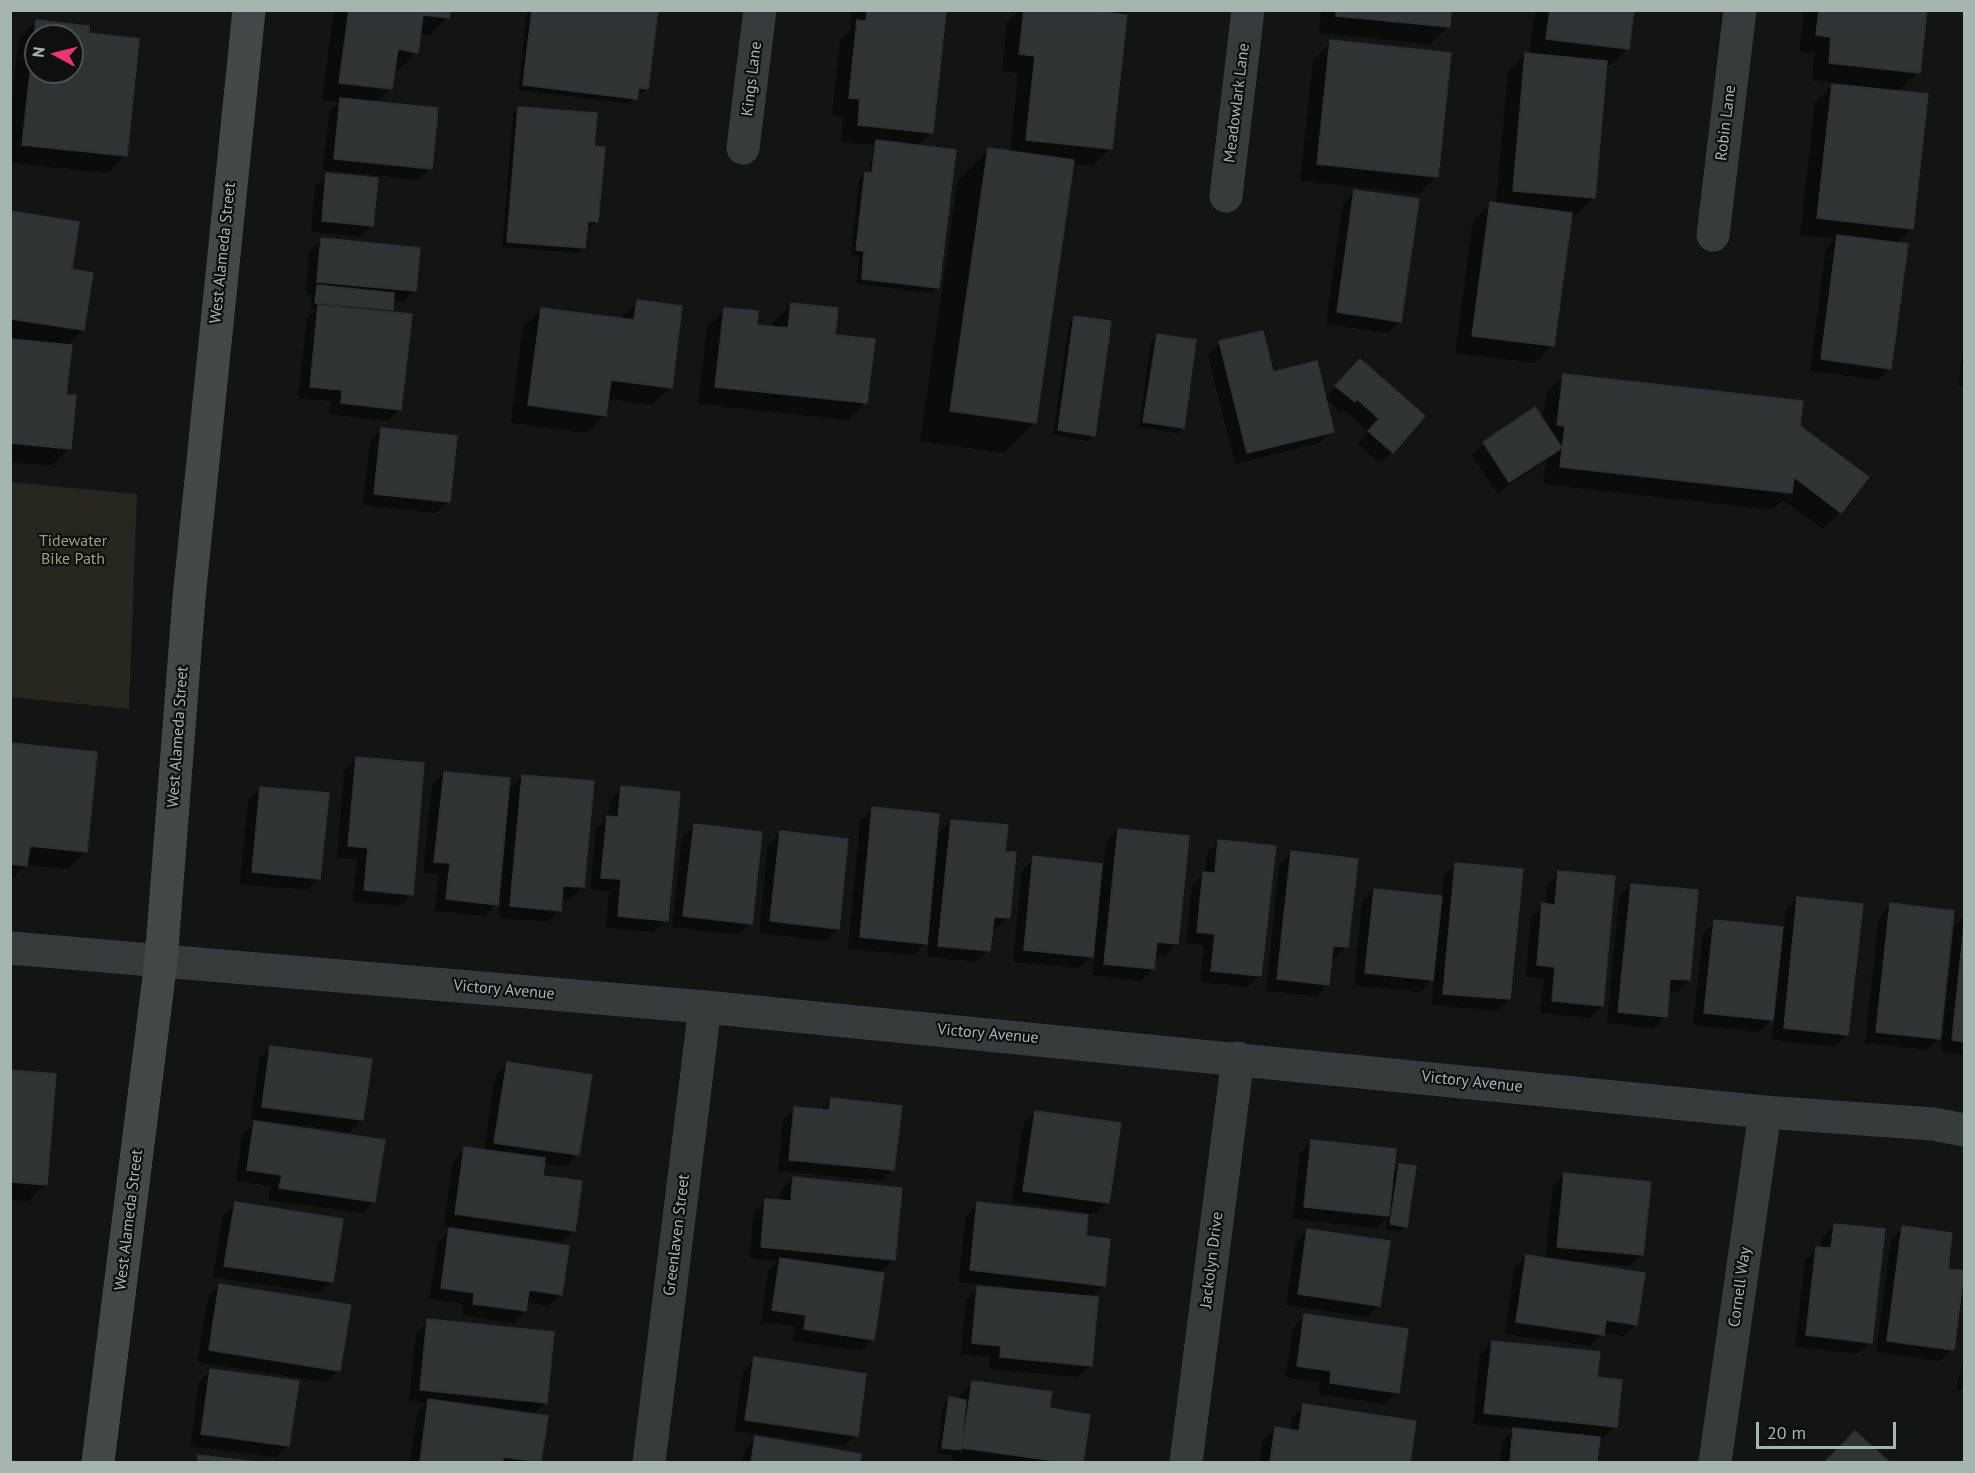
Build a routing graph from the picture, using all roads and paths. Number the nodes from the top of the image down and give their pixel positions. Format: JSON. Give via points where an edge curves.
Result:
{"nodes":[{"id":1,"x":249,"y":10,"type":"edge"},
{"id":2,"x":760,"y":10,"type":"edge"},
{"id":3,"x":1248,"y":10,"type":"edge"},
{"id":4,"x":1740,"y":10,"type":"edge"},
{"id":5,"x":743,"y":148,"type":"dead end"},
{"id":6,"x":1226,"y":196,"type":"dead end"},
{"id":7,"x":1713,"y":235,"type":"dead end"},
{"id":8,"x":10,"y":948,"type":"edge"},
{"id":9,"x":161,"y":961,"type":"junction"},
{"id":10,"x":705,"y":1007,"type":"junction"},
{"id":11,"x":1238,"y":1058,"type":"junction"},
{"id":12,"x":1765,"y":1112,"type":"junction"},
{"id":13,"x":1965,"y":1130,"type":"edge"},
{"id":14,"x":99,"y":1462,"type":"edge"},
{"id":15,"x":649,"y":1462,"type":"edge"},
{"id":16,"x":1186,"y":1462,"type":"edge"},
{"id":17,"x":1715,"y":1462,"type":"edge"}],
"edges":[{"from":1,"to":9,"type":"street","name":"West Alameda Street","via":[[189,598]]},
{"from":2,"to":5,"type":"street","name":"Kings Lane"},
{"from":3,"to":6,"type":"street","name":"Meadowlark Lane"},
{"from":4,"to":7,"type":"street","name":"Robin Lane"},
{"from":8,"to":9,"type":"street","name":"Victory Avenue"},
{"from":9,"to":10,"type":"street","name":"Victory Avenue"},
{"from":9,"to":14,"type":"street","name":"West Alameda Street"},
{"from":10,"to":11,"type":"street","name":"Victory Avenue"},
{"from":10,"to":15,"type":"street","name":"Greenlaven Street"},
{"from":11,"to":12,"type":"street","name":"Victory Avenue"},
{"from":11,"to":16,"type":"street","name":"Jackolyn Drive"},
{"from":12,"to":13,"type":"street","name":"Victory Avenue","via":[[1933,1124]]},
{"from":12,"to":17,"type":"street","name":"Cornell Way"}]}
